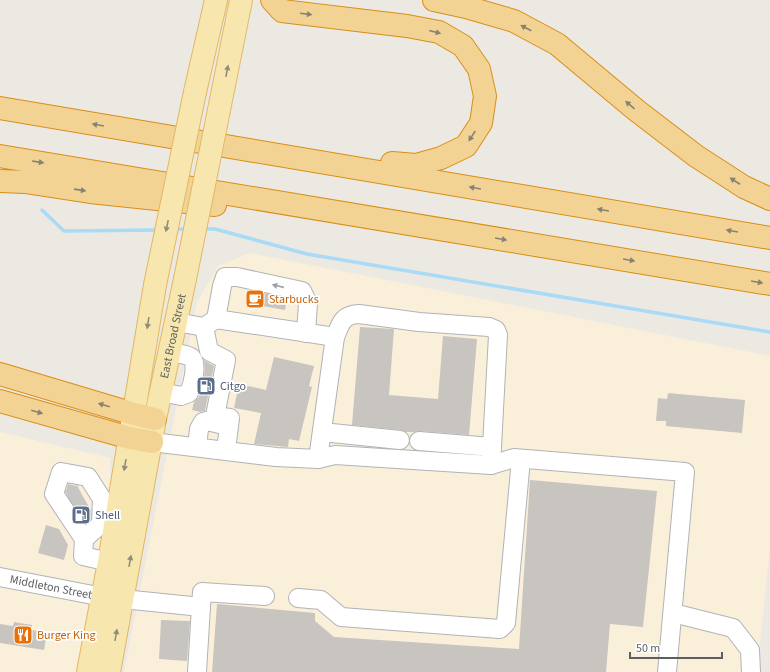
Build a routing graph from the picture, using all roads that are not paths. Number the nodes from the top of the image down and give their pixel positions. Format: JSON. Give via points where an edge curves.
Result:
{"nodes":[{"id":1,"x":216,"y":0,"type":"edge"},
{"id":2,"x":241,"y":0,"type":"edge"},
{"id":3,"x":272,"y":0,"type":"edge"},
{"id":4,"x":434,"y":0,"type":"edge"},
{"id":5,"x":0,"y":108,"type":"edge"},
{"id":6,"x":131,"y":130,"type":"junction"},
{"id":7,"x":0,"y":156,"type":"edge"},
{"id":8,"x":0,"y":181,"type":"edge"},
{"id":9,"x":770,"y":199,"type":"edge"},
{"id":10,"x":462,"y":232,"type":"junction"},
{"id":11,"x":770,"y":238,"type":"edge"},
{"id":12,"x":770,"y":284,"type":"edge"},
{"id":13,"x":176,"y":322,"type":"junction"},
{"id":14,"x":210,"y":323,"type":"junction"},
{"id":15,"x":306,"y":333,"type":"junction"},
{"id":16,"x":335,"y":337,"type":"junction"},
{"id":17,"x":170,"y":352,"type":"junction"},
{"id":18,"x":0,"y":374,"type":"edge"},
{"id":19,"x":161,"y":392,"type":"junction"},
{"id":20,"x":0,"y":401,"type":"edge"},
{"id":21,"x":134,"y":414,"type":"junction"},
{"id":22,"x":155,"y":419,"type":"junction"},
{"id":23,"x":228,"y":426,"type":"junction"},
{"id":24,"x":322,"y":432,"type":"junction"},
{"id":25,"x":130,"y":438,"type":"junction"},
{"id":26,"x":400,"y":440,"type":"dead end"},
{"id":27,"x":419,"y":441,"type":"dead end"},
{"id":28,"x":152,"y":442,"type":"junction"},
{"id":29,"x":197,"y":447,"type":"junction"},
{"id":30,"x":492,"y":447,"type":"junction"},
{"id":31,"x":226,"y":450,"type":"junction"},
{"id":32,"x":318,"y":459,"type":"junction"},
{"id":33,"x":521,"y":459,"type":"junction"},
{"id":34,"x":491,"y":466,"type":"junction"},
{"id":35,"x":84,"y":539,"type":"junction"},
{"id":36,"x":109,"y":562,"type":"junction"},
{"id":37,"x":0,"y":577,"type":"edge"},
{"id":38,"x":265,"y":596,"type":"dead end"},
{"id":39,"x":113,"y":598,"type":"junction"},
{"id":40,"x":298,"y":598,"type":"dead end"},
{"id":41,"x":201,"y":607,"type":"junction"},
{"id":42,"x":673,"y":613,"type":"junction"},
{"id":43,"x":88,"y":672,"type":"edge"},
{"id":44,"x":109,"y":672,"type":"edge"},
{"id":45,"x":197,"y":672,"type":"edge"},
{"id":46,"x":667,"y":672,"type":"edge"},
{"id":47,"x":751,"y":672,"type":"edge"}],
"edges":[{"from":1,"to":21,"type":"main road","name":"East Broad Street","one_way":true,"bridge":true,"via":[[155,285]]},
{"from":13,"to":2,"type":"main road","name":"East Broad Street","one_way":true,"bridge":true},
{"from":3,"to":6,"type":"highway","one_way":true,"via":[[282,11],[439,32],[463,46],[479,69],[485,96],[481,123],[466,146],[441,158],[416,165]]},
{"from":9,"to":4,"type":"highway","one_way":true,"via":[[744,187],[696,156],[557,44],[514,21]]},
{"from":6,"to":5,"type":"highway","one_way":true},
{"from":11,"to":6,"type":"highway","one_way":true},
{"from":7,"to":10,"type":"highway","one_way":true},
{"from":8,"to":10,"type":"highway","one_way":true},
{"from":10,"to":12,"type":"highway","one_way":true},
{"from":13,"to":14,"type":"street"},
{"from":13,"to":17,"type":"main road","name":"East Broad Street"},
{"from":14,"to":15,"type":"street"},
{"from":15,"to":14,"type":"street","one_way":true,"via":[[308,303],[302,291],[238,277],[225,277]]},
{"from":14,"to":23,"type":"street","via":[[209,351],[226,360],[215,416],[230,418]]},
{"from":15,"to":16,"type":"street"},
{"from":16,"to":24,"type":"street"},
{"from":16,"to":30,"type":"street","via":[[345,317],[351,314],[489,327],[496,330],[498,335]]},
{"from":17,"to":19,"type":"main road","name":"East Broad Street"},
{"from":17,"to":19,"type":"street","via":[[192,358],[195,368],[191,389],[189,393],[181,396]]},
{"from":21,"to":18,"type":"highway","one_way":true},
{"from":19,"to":22,"type":"main road","name":"East Broad Street"},
{"from":20,"to":25,"type":"highway","one_way":true},
{"from":21,"to":22,"type":"highway"},
{"from":21,"to":25,"type":"main road","name":"East Broad Street"},
{"from":22,"to":28,"type":"main road","name":"East Broad Street"},
{"from":23,"to":29,"type":"street","via":[[203,422],[199,429]]},
{"from":23,"to":31,"type":"street"},
{"from":24,"to":26,"type":"street"},
{"from":24,"to":32,"type":"street"},
{"from":25,"to":28,"type":"highway"},
{"from":25,"to":36,"type":"main road","name":"East Broad Street","one_way":true},
{"from":27,"to":30,"type":"street"},
{"from":28,"to":29,"type":"street"},
{"from":39,"to":28,"type":"main road","name":"East Broad Street","one_way":true},
{"from":29,"to":31,"type":"street"},
{"from":30,"to":34,"type":"street"},
{"from":31,"to":32,"type":"street","via":[[276,458]]},
{"from":32,"to":34,"type":"street","via":[[335,455]]},
{"from":33,"to":34,"type":"street","via":[[514,458]]},
{"from":33,"to":40,"type":"street","via":[[506,623],[500,629],[341,617],[321,600]]},
{"from":33,"to":42,"type":"street","via":[[685,472]]},
{"from":35,"to":35,"type":"street","via":[[80,502],[101,524]]},
{"from":35,"to":36,"type":"street","via":[[83,556]]},
{"from":36,"to":39,"type":"main road","name":"East Broad Street"},
{"from":37,"to":39,"type":"street","name":"Middleton Street"},
{"from":38,"to":41,"type":"street","via":[[202,592]]},
{"from":39,"to":41,"type":"street","name":"Middleton Street"},
{"from":39,"to":43,"type":"main road","name":"East Broad Street"},
{"from":44,"to":39,"type":"main road","name":"East Broad Street","one_way":true},
{"from":41,"to":45,"type":"street"},
{"from":42,"to":46,"type":"street"},
{"from":42,"to":47,"type":"street","via":[[733,628],[750,650]]}]}
